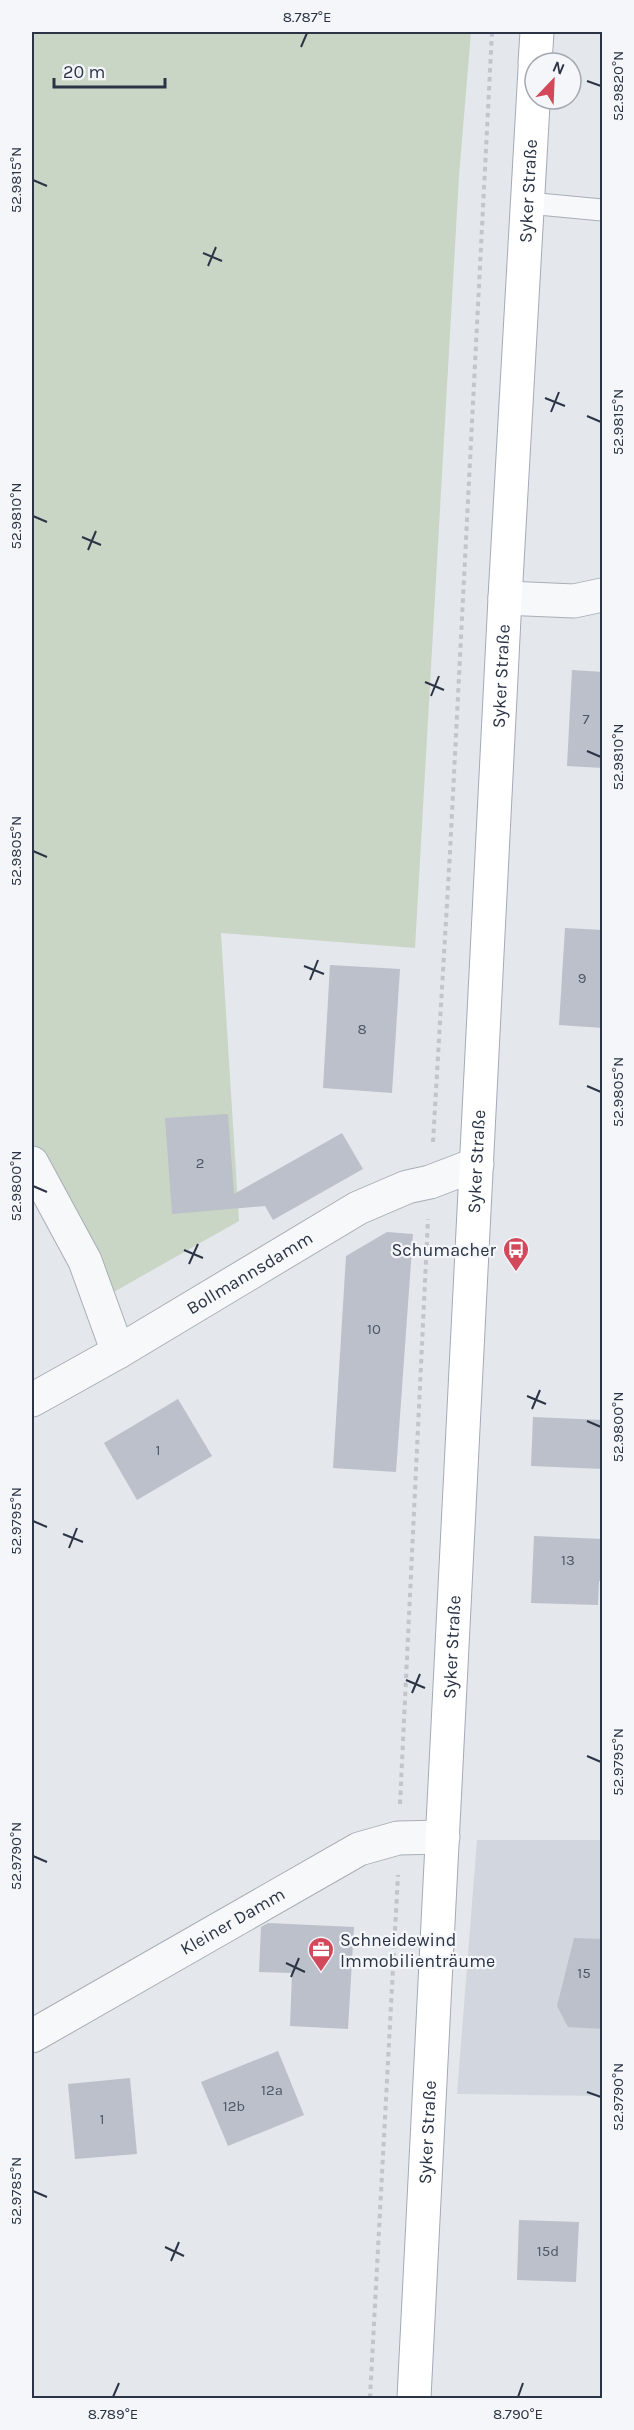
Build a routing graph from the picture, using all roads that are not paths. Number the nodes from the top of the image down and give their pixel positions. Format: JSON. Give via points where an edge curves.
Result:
{"nodes":[{"id":1,"x":537,"y":32,"type":"edge"},
{"id":2,"x":536,"y":51,"type":"edge"},
{"id":3,"x":533,"y":111,"type":"edge"},
{"id":4,"x":528,"y":203,"type":"junction"},
{"id":5,"x":603,"y":210,"type":"edge"},
{"id":6,"x":603,"y":595,"type":"edge"},
{"id":7,"x":505,"y":598,"type":"junction"},
{"id":8,"x":32,"y":1163,"type":"edge"},
{"id":9,"x":477,"y":1164,"type":"junction"},
{"id":10,"x":118,"y":1352,"type":"junction"},
{"id":11,"x":32,"y":1401,"type":"edge"},
{"id":12,"x":443,"y":1837,"type":"junction"},
{"id":13,"x":32,"y":2036,"type":"edge"},
{"id":14,"x":414,"y":2398,"type":"edge"}],
"edges":[{"from":1,"to":2,"type":"main road"},
{"from":3,"to":4,"type":"main road","name":"Syker Straße"},
{"from":4,"to":5,"type":"lane"},
{"from":4,"to":7,"type":"main road","name":"Syker Straße"},
{"from":6,"to":7,"type":"street","via":[[574,601]]},
{"from":7,"to":9,"type":"main road","name":"Syker Straße"},
{"from":8,"to":10,"type":"street","via":[[85,1261]]},
{"from":9,"to":10,"type":"street","name":"Bollmannsdamm","via":[[358,1208]]},
{"from":9,"to":12,"type":"main road","name":"Syker Straße"},
{"from":10,"to":11,"type":"street","name":"Bollmannsdamm"},
{"from":12,"to":13,"type":"street","name":"Kleiner Damm","via":[[399,1838],[359,1849]]},
{"from":12,"to":14,"type":"main road","name":"Syker Straße"}]}
